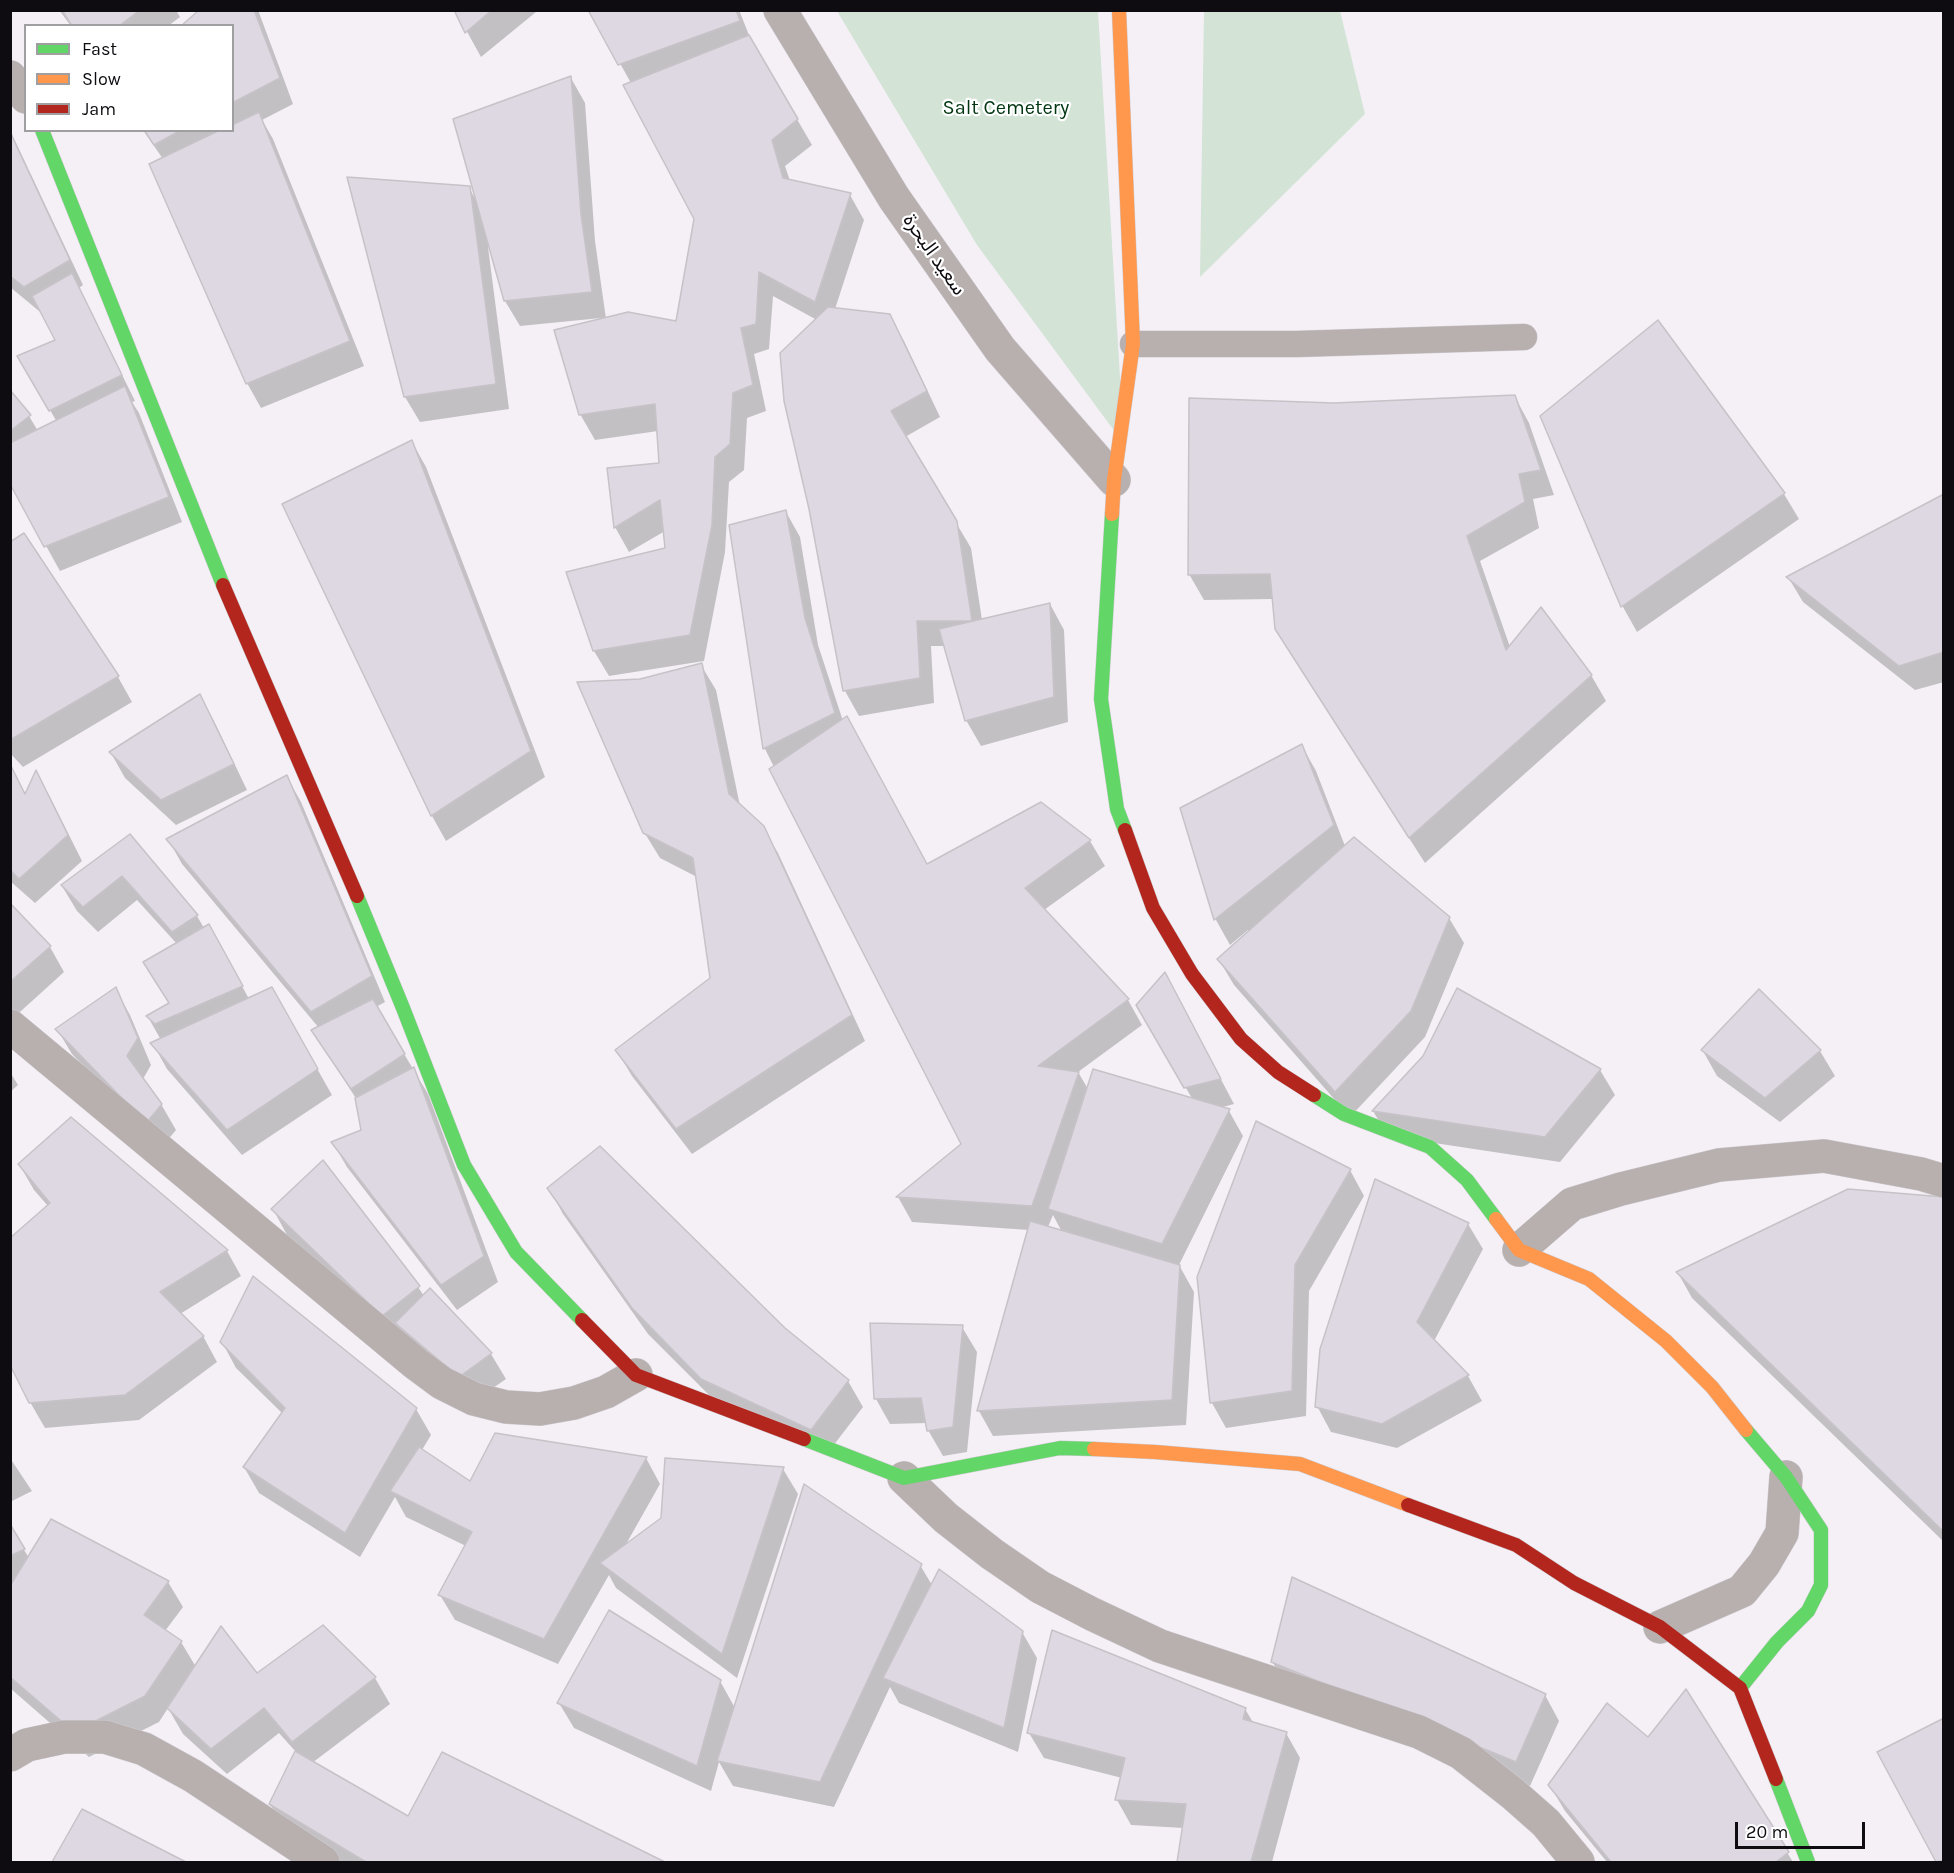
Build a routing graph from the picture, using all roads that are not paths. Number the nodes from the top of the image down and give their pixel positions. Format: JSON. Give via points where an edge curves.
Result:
{"nodes":[{"id":1,"x":780,"y":10,"type":"edge"},
{"id":2,"x":1119,"y":10,"type":"edge"},
{"id":3,"x":10,"y":77,"type":"edge"},
{"id":4,"x":24,"y":94,"type":"edge"},
{"id":5,"x":43,"y":132,"type":"edge"},
{"id":6,"x":1524,"y":337,"type":"dead end"},
{"id":7,"x":1133,"y":344,"type":"junction"},
{"id":8,"x":1114,"y":480,"type":"junction"},
{"id":9,"x":10,"y":1026,"type":"edge"},
{"id":10,"x":1944,"y":1181,"type":"edge"},
{"id":11,"x":1519,"y":1250,"type":"junction"},
{"id":12,"x":636,"y":1375,"type":"junction"},
{"id":13,"x":1786,"y":1477,"type":"junction"},
{"id":14,"x":904,"y":1478,"type":"junction"},
{"id":15,"x":1659,"y":1627,"type":"junction"},
{"id":16,"x":1740,"y":1688,"type":"junction"},
{"id":17,"x":10,"y":1755,"type":"edge"},
{"id":18,"x":322,"y":1863,"type":"edge"},
{"id":19,"x":1578,"y":1863,"type":"edge"},
{"id":20,"x":1808,"y":1863,"type":"edge"}],
"edges":[{"from":1,"to":8,"type":"street","name":"سعيد البحرة","via":[[894,198],[1000,349]]},
{"from":2,"to":7,"type":"street"},
{"from":3,"to":4,"type":"street"},
{"from":5,"to":12,"type":"street","via":[[235,615],[322,812],[465,1165],[516,1252]]},
{"from":6,"to":7,"type":"lane"},
{"from":7,"to":8,"type":"street"},
{"from":8,"to":11,"type":"street","via":[[1101,699],[1117,809],[1153,908],[1192,974],[1241,1039],[1278,1072],[1344,1114],[1430,1147],[1467,1180]]},
{"from":9,"to":12,"type":"street","via":[[442,1383],[474,1399],[506,1407],[540,1409],[606,1392]]},
{"from":10,"to":11,"type":"street","via":[[1824,1156],[1719,1165],[1572,1204]]},
{"from":11,"to":13,"type":"street","via":[[1589,1279],[1666,1341],[1712,1387]]},
{"from":12,"to":14,"type":"street"},
{"from":13,"to":15,"type":"street","via":[[1782,1533],[1742,1591]]},
{"from":13,"to":16,"type":"street","via":[[1821,1530],[1821,1586],[1808,1611]]},
{"from":14,"to":15,"type":"street","via":[[1060,1448],[1300,1464],[1516,1545],[1574,1583]]},
{"from":14,"to":19,"type":"street","via":[[992,1554],[1040,1587],[1092,1614],[1160,1646],[1419,1732],[1461,1753],[1546,1823]]},
{"from":15,"to":16,"type":"street"},
{"from":16,"to":20,"type":"street"},
{"from":17,"to":18,"type":"street","via":[[27,1745],[64,1737],[105,1737],[144,1749],[193,1776]]}]}
